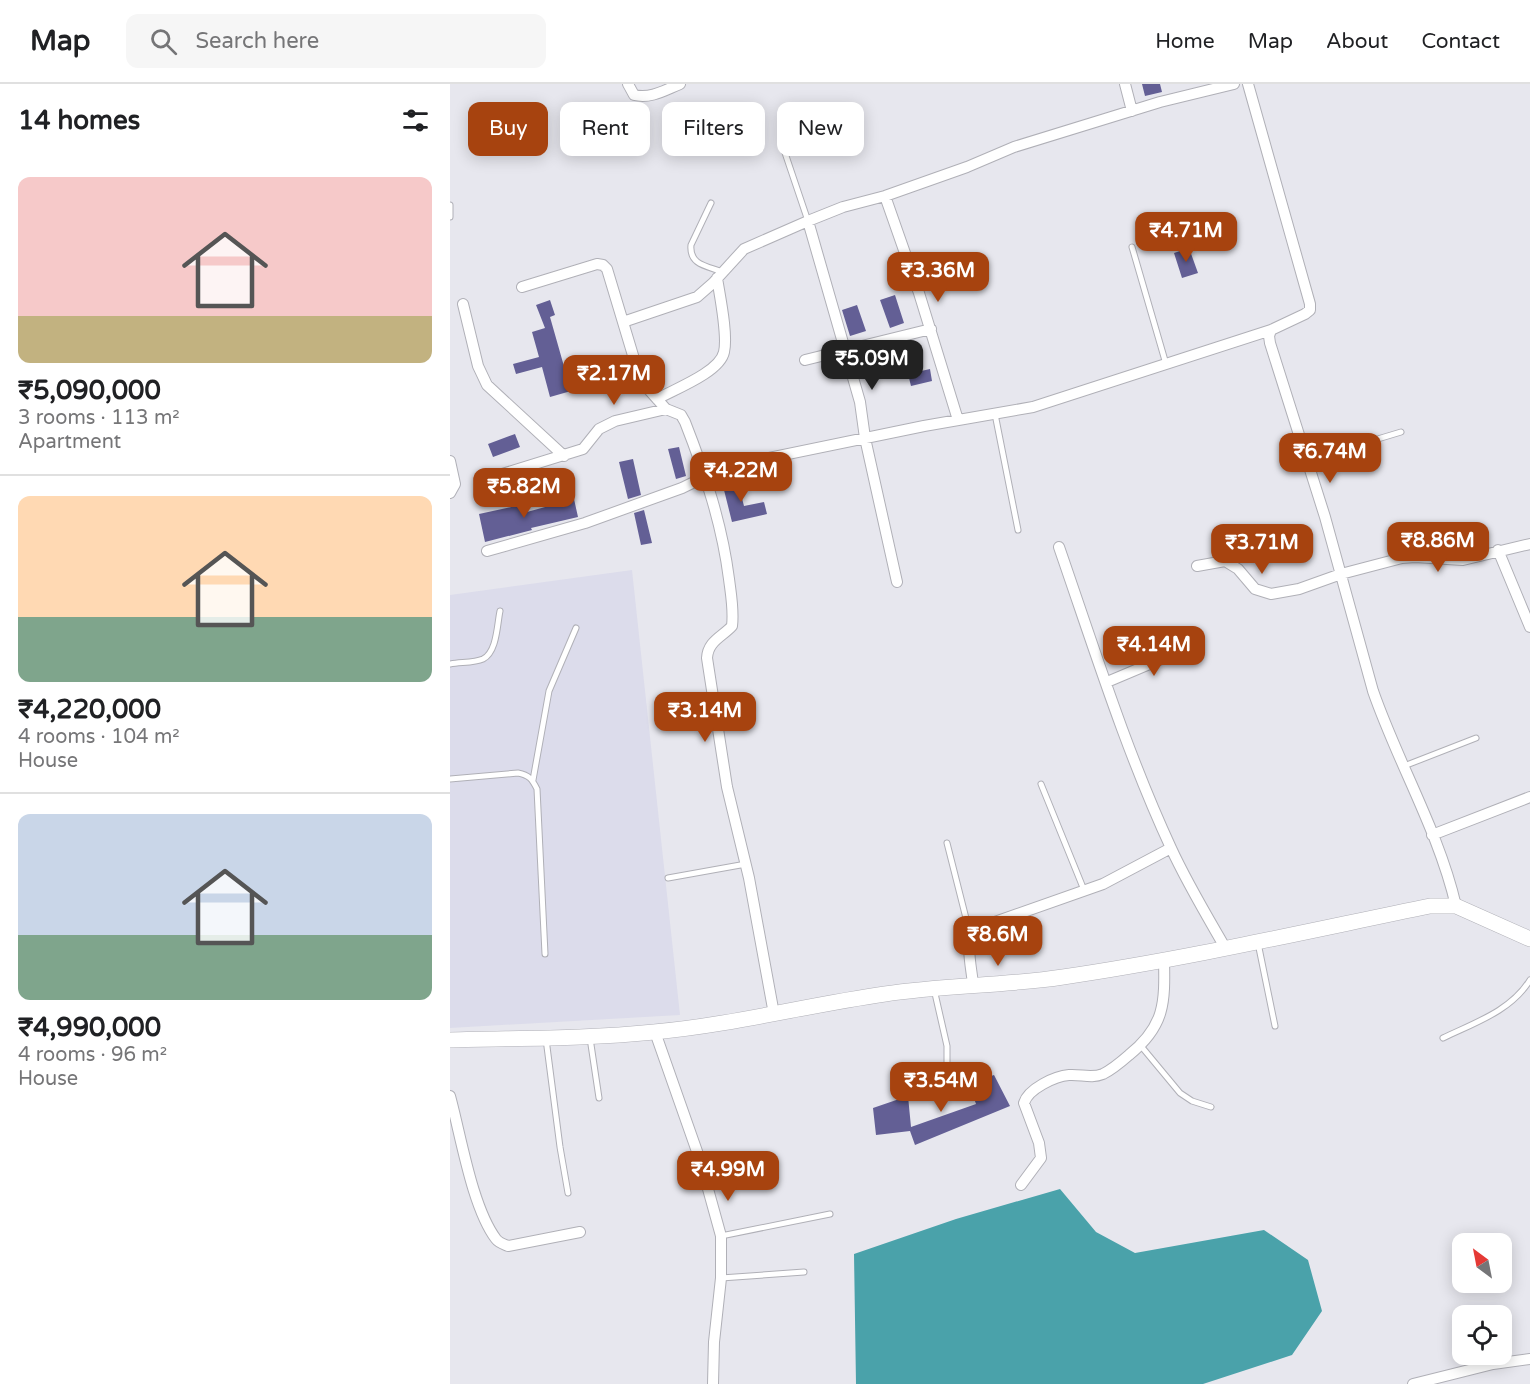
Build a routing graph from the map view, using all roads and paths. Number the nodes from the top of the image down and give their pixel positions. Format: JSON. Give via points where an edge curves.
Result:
{"nodes":[{"id":1,"x":628,"y":84,"type":"edge"},
{"id":2,"x":680,"y":84,"type":"edge"},
{"id":3,"x":1125,"y":84,"type":"edge"},
{"id":4,"x":1234,"y":84,"type":"edge"},
{"id":5,"x":1248,"y":84,"type":"edge"},
{"id":6,"x":1132,"y":111,"type":"junction"},
{"id":7,"x":786,"y":156,"type":"edge"},
{"id":8,"x":885,"y":196,"type":"junction"},
{"id":9,"x":711,"y":203,"type":"dead end"},
{"id":10,"x":450,"y":205,"type":"edge"},
{"id":11,"x":450,"y":217,"type":"edge"},
{"id":12,"x":808,"y":221,"type":"junction"},
{"id":13,"x":1132,"y":247,"type":"dead end"},
{"id":14,"x":720,"y":275,"type":"junction"},
{"id":15,"x":522,"y":287,"type":"dead end"},
{"id":16,"x":464,"y":304,"type":"dead end"},
{"id":17,"x":623,"y":322,"type":"junction"},
{"id":18,"x":931,"y":329,"type":"junction"},
{"id":19,"x":1271,"y":330,"type":"junction"},
{"id":20,"x":844,"y":350,"type":"junction"},
{"id":21,"x":805,"y":360,"type":"dead end"},
{"id":22,"x":1166,"y":364,"type":"junction"},
{"id":23,"x":657,"y":399,"type":"junction"},
{"id":24,"x":666,"y":409,"type":"junction"},
{"id":25,"x":995,"y":414,"type":"junction"},
{"id":26,"x":958,"y":420,"type":"junction"},
{"id":27,"x":1401,"y":432,"type":"dead end"},
{"id":28,"x":865,"y":438,"type":"junction"},
{"id":29,"x":564,"y":456,"type":"junction"},
{"id":30,"x":1308,"y":460,"type":"junction"},
{"id":31,"x":450,"y":461,"type":"edge"},
{"id":32,"x":705,"y":475,"type":"junction"},
{"id":33,"x":483,"y":480,"type":"dead end"},
{"id":34,"x":450,"y":493,"type":"edge"},
{"id":35,"x":1018,"y":530,"type":"dead end"},
{"id":36,"x":1530,"y":544,"type":"edge"},
{"id":37,"x":1059,"y":547,"type":"dead end"},
{"id":38,"x":1498,"y":550,"type":"junction"},
{"id":39,"x":487,"y":551,"type":"dead end"},
{"id":40,"x":1197,"y":566,"type":"dead end"},
{"id":41,"x":1341,"y":574,"type":"junction"},
{"id":42,"x":897,"y":582,"type":"dead end"},
{"id":43,"x":500,"y":611,"type":"dead end"},
{"id":44,"x":1530,"y":627,"type":"edge"},
{"id":45,"x":576,"y":628,"type":"dead end"},
{"id":46,"x":1190,"y":646,"type":"dead end"},
{"id":47,"x":450,"y":664,"type":"edge"},
{"id":48,"x":1107,"y":682,"type":"junction"},
{"id":49,"x":1476,"y":738,"type":"dead end"},
{"id":50,"x":1403,"y":767,"type":"junction"},
{"id":51,"x":450,"y":779,"type":"edge"},
{"id":52,"x":532,"y":780,"type":"junction"},
{"id":53,"x":1041,"y":784,"type":"dead end"},
{"id":54,"x":1530,"y":797,"type":"edge"},
{"id":55,"x":1432,"y":835,"type":"junction"},
{"id":56,"x":947,"y":843,"type":"dead end"},
{"id":57,"x":1171,"y":848,"type":"junction"},
{"id":58,"x":746,"y":864,"type":"junction"},
{"id":59,"x":668,"y":878,"type":"dead end"},
{"id":60,"x":1084,"y":892,"type":"junction"},
{"id":61,"x":1456,"y":906,"type":"junction"},
{"id":62,"x":970,"y":934,"type":"junction"},
{"id":63,"x":1530,"y":939,"type":"edge"},
{"id":64,"x":1258,"y":942,"type":"junction"},
{"id":65,"x":1226,"y":949,"type":"junction"},
{"id":66,"x":545,"y":954,"type":"dead end"},
{"id":67,"x":1164,"y":959,"type":"junction"},
{"id":68,"x":1530,"y":980,"type":"edge"},
{"id":69,"x":973,"y":985,"type":"junction"},
{"id":70,"x":933,"y":987,"type":"junction"},
{"id":71,"x":774,"y":1014,"type":"junction"},
{"id":72,"x":1275,"y":1026,"type":"dead end"},
{"id":73,"x":655,"y":1032,"type":"junction"},
{"id":74,"x":590,"y":1036,"type":"junction"},
{"id":75,"x":546,"y":1038,"type":"junction"},
{"id":76,"x":1443,"y":1038,"type":"dead end"},
{"id":77,"x":450,"y":1040,"type":"edge"},
{"id":78,"x":1141,"y":1046,"type":"junction"},
{"id":79,"x":942,"y":1094,"type":"dead end"},
{"id":80,"x":450,"y":1096,"type":"edge"},
{"id":81,"x":600,"y":1098,"type":"dead end"},
{"id":82,"x":1211,"y":1107,"type":"dead end"},
{"id":83,"x":1021,"y":1185,"type":"dead end"},
{"id":84,"x":568,"y":1193,"type":"dead end"},
{"id":85,"x":831,"y":1214,"type":"dead end"},
{"id":86,"x":580,"y":1232,"type":"dead end"},
{"id":87,"x":721,"y":1236,"type":"junction"},
{"id":88,"x":804,"y":1272,"type":"dead end"},
{"id":89,"x":721,"y":1278,"type":"junction"},
{"id":90,"x":1530,"y":1359,"type":"edge"},
{"id":91,"x":713,"y":1384,"type":"edge"},
{"id":92,"x":1413,"y":1384,"type":"edge"}],
"edges":[{"from":1,"to":2,"type":"street","via":[[634,95],[643,97]]},
{"from":3,"to":6,"type":"street"},
{"from":4,"to":6,"type":"street"},
{"from":5,"to":19,"type":"street","via":[[1310,304],[1305,314]]},
{"from":6,"to":8,"type":"street","via":[[1014,147]]},
{"from":7,"to":12,"type":"lane"},
{"from":8,"to":12,"type":"street"},
{"from":8,"to":18,"type":"street"},
{"from":9,"to":14,"type":"lane","via":[[690,253],[697,263]]},
{"from":10,"to":11,"type":"lane"},
{"from":12,"to":14,"type":"street","via":[[744,249]]},
{"from":12,"to":20,"type":"street"},
{"from":13,"to":22,"type":"lane"},
{"from":14,"to":17,"type":"street","via":[[697,297]]},
{"from":14,"to":23,"type":"street","via":[[724,354],[709,371]]},
{"from":15,"to":17,"type":"street","via":[[603,265]]},
{"from":16,"to":29,"type":"street","via":[[478,366],[487,385]]},
{"from":17,"to":23,"type":"street","via":[[638,372]]},
{"from":18,"to":20,"type":"street"},
{"from":18,"to":26,"type":"street"},
{"from":19,"to":22,"type":"street"},
{"from":19,"to":30,"type":"street","via":[[1270,343]]},
{"from":20,"to":21,"type":"street"},
{"from":20,"to":28,"type":"street","via":[[860,402]]},
{"from":22,"to":25,"type":"street","via":[[1056,400]]},
{"from":23,"to":24,"type":"street"},
{"from":24,"to":29,"type":"street","via":[[607,424],[583,449]]},
{"from":24,"to":32,"type":"street","via":[[681,415]]},
{"from":25,"to":26,"type":"street"},
{"from":25,"to":35,"type":"lane"},
{"from":26,"to":28,"type":"street"},
{"from":27,"to":30,"type":"lane"},
{"from":28,"to":32,"type":"street","via":[[725,467]]},
{"from":28,"to":42,"type":"street"},
{"from":29,"to":33,"type":"street"},
{"from":30,"to":41,"type":"street"},
{"from":31,"to":34,"type":"street","via":[[454,484]]},
{"from":32,"to":39,"type":"street","via":[[682,488],[585,523]]},
{"from":32,"to":58,"type":"street","via":[[725,547],[734,617],[732,626],[707,649],[707,658],[727,787]]},
{"from":36,"to":38,"type":"street"},
{"from":37,"to":48,"type":"street"},
{"from":38,"to":41,"type":"street","via":[[1454,560],[1408,557]]},
{"from":38,"to":44,"type":"street"},
{"from":40,"to":41,"type":"street","via":[[1225,561],[1238,569],[1255,589],[1271,594]]},
{"from":41,"to":50,"type":"street","via":[[1373,691]]},
{"from":43,"to":47,"type":"lane","via":[[489,653],[477,661]]},
{"from":45,"to":52,"type":"lane","via":[[548,698]]},
{"from":46,"to":48,"type":"street"},
{"from":48,"to":57,"type":"street"},
{"from":49,"to":50,"type":"lane"},
{"from":50,"to":55,"type":"street"},
{"from":51,"to":52,"type":"lane","via":[[518,773]]},
{"from":52,"to":66,"type":"lane","via":[[537,789]]},
{"from":53,"to":60,"type":"lane"},
{"from":54,"to":55,"type":"street"},
{"from":55,"to":61,"type":"street"},
{"from":56,"to":62,"type":"lane"},
{"from":57,"to":60,"type":"street"},
{"from":57,"to":65,"type":"street"},
{"from":58,"to":59,"type":"lane"},
{"from":58,"to":71,"type":"street"},
{"from":60,"to":62,"type":"street","via":[[982,925]]},
{"from":61,"to":63,"type":"main road"},
{"from":61,"to":64,"type":"main road","via":[[1430,906]]},
{"from":62,"to":69,"type":"street"},
{"from":64,"to":65,"type":"main road"},
{"from":64,"to":72,"type":"lane"},
{"from":65,"to":67,"type":"main road"},
{"from":67,"to":69,"type":"main road","via":[[1060,978]]},
{"from":67,"to":78,"type":"street","via":[[1163,1008]]},
{"from":68,"to":76,"type":"lane","via":[[1512,1002]]},
{"from":69,"to":70,"type":"main road"},
{"from":70,"to":71,"type":"main road"},
{"from":70,"to":79,"type":"lane","via":[[947,1046]]},
{"from":71,"to":73,"type":"main road"},
{"from":73,"to":74,"type":"main road"},
{"from":73,"to":87,"type":"street","via":[[704,1169]]},
{"from":74,"to":75,"type":"main road"},
{"from":74,"to":81,"type":"lane"},
{"from":75,"to":77,"type":"main road"},
{"from":75,"to":84,"type":"lane"},
{"from":78,"to":82,"type":"lane","via":[[1180,1093]]},
{"from":78,"to":83,"type":"street","via":[[1097,1077],[1066,1075],[1026,1096],[1024,1102],[1041,1158]]},
{"from":80,"to":86,"type":"street","via":[[479,1206],[496,1239],[508,1246]]},
{"from":85,"to":87,"type":"lane"},
{"from":87,"to":89,"type":"street"},
{"from":88,"to":89,"type":"lane"},
{"from":89,"to":91,"type":"street"},
{"from":90,"to":92,"type":"street"}]}
